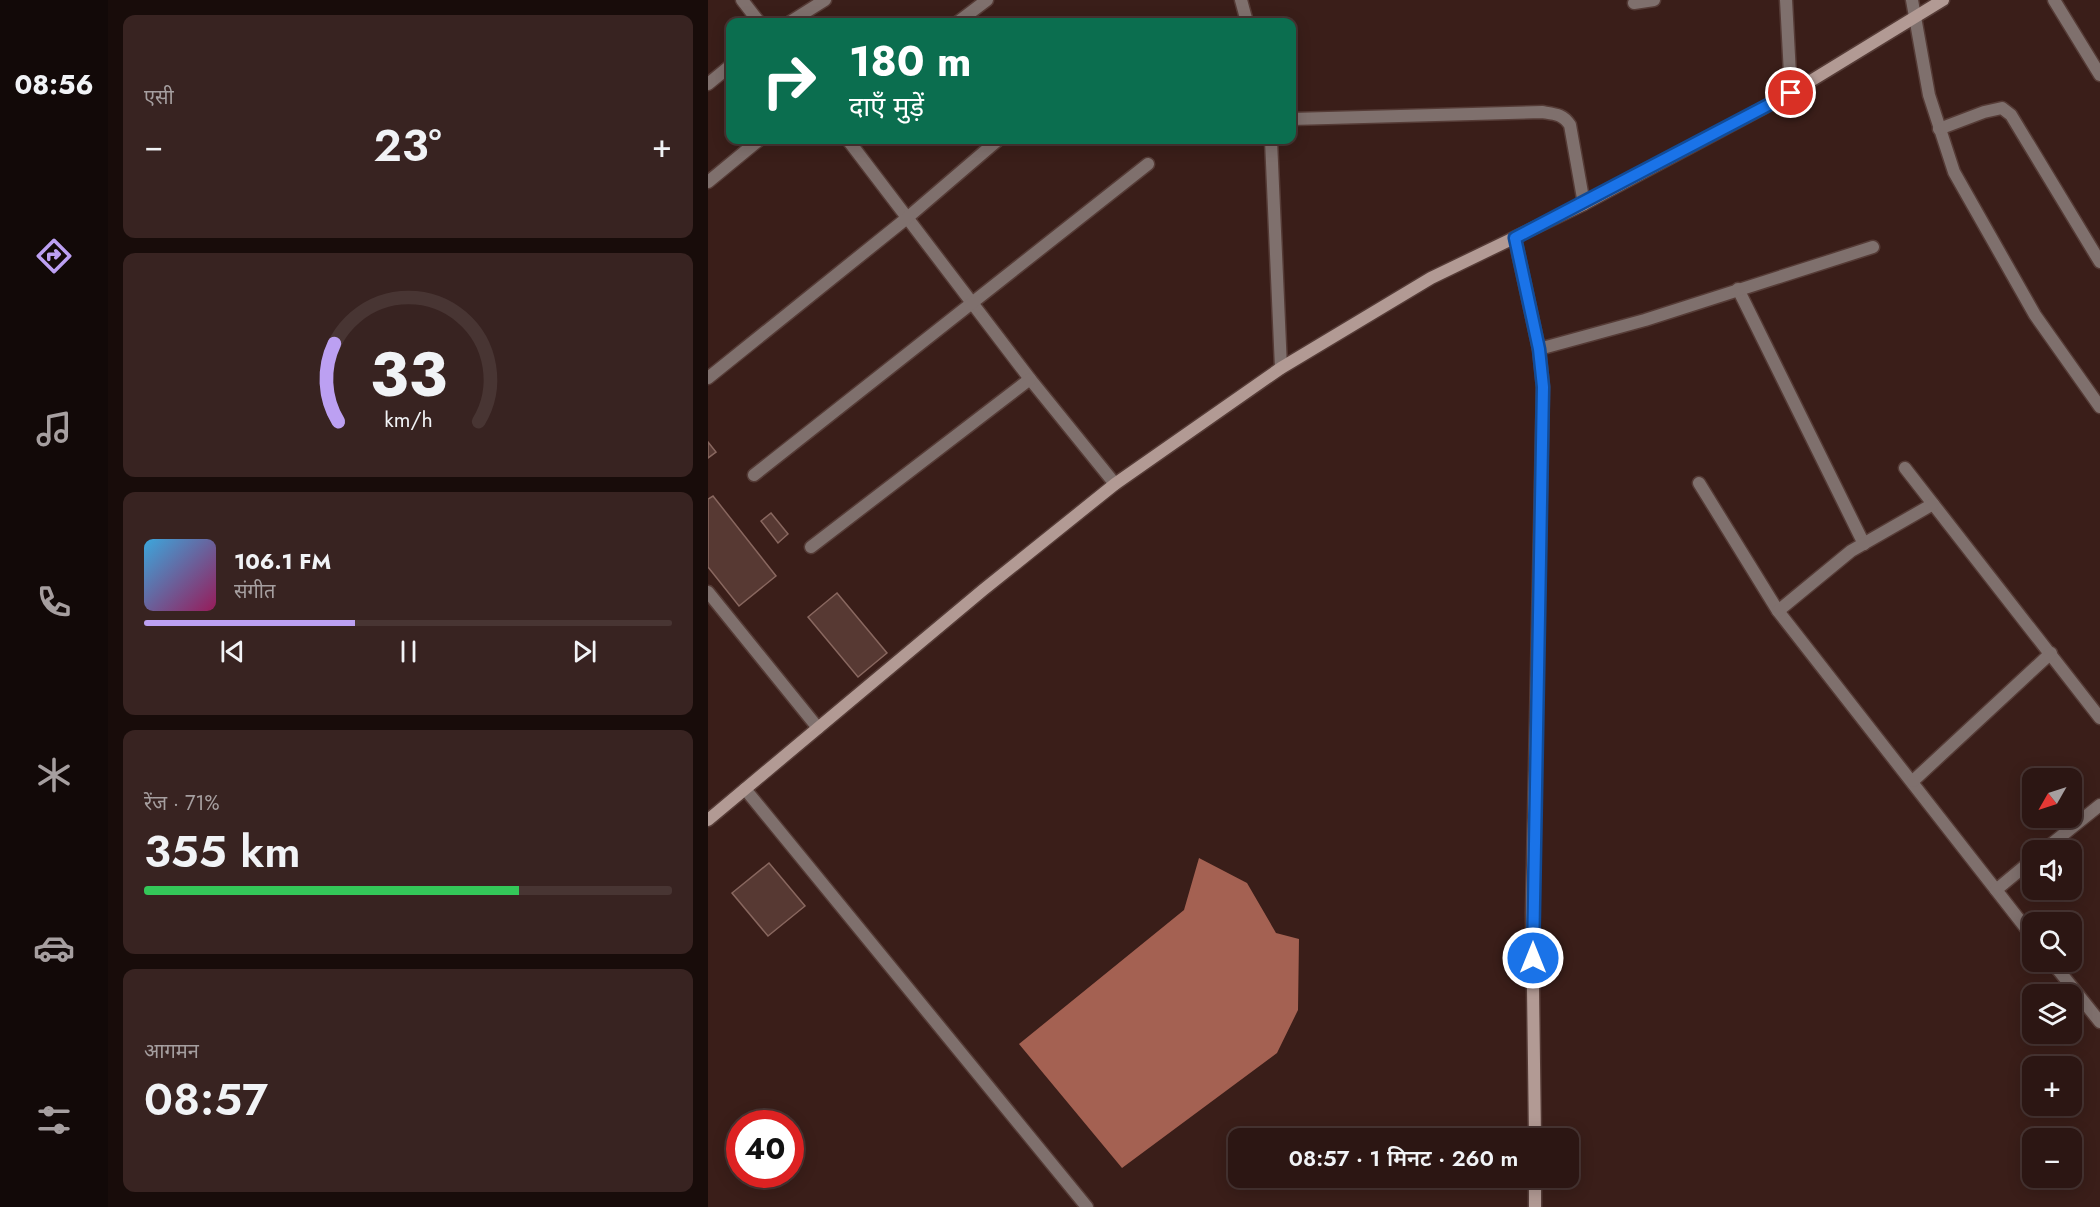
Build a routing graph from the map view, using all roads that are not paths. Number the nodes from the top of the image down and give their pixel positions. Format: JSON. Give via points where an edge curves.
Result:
{"nodes":[{"id":1,"x":742,"y":0,"type":"edge"},
{"id":2,"x":825,"y":0,"type":"edge"},
{"id":3,"x":987,"y":0,"type":"edge"},
{"id":4,"x":1241,"y":0,"type":"edge"},
{"id":5,"x":1654,"y":0,"type":"edge"},
{"id":6,"x":1786,"y":0,"type":"edge"},
{"id":7,"x":1912,"y":0,"type":"edge"},
{"id":8,"x":1943,"y":0,"type":"edge"},
{"id":9,"x":2054,"y":0,"type":"edge"},
{"id":10,"x":1634,"y":3,"type":"dead end"},
{"id":11,"x":1916,"y":17,"type":"junction"},
{"id":12,"x":756,"y":18,"type":"edge"},
{"id":13,"x":796,"y":18,"type":"edge"},
{"id":14,"x":963,"y":18,"type":"edge"},
{"id":15,"x":1246,"y":18,"type":"edge"},
{"id":16,"x":726,"y":69,"type":"edge"},
{"id":17,"x":2100,"y":75,"type":"edge"},
{"id":18,"x":708,"y":84,"type":"edge"},
{"id":19,"x":1791,"y":93,"type":"junction"},
{"id":20,"x":1296,"y":119,"type":"edge"},
{"id":21,"x":1939,"y":129,"type":"junction"},
{"id":22,"x":754,"y":144,"type":"edge"},
{"id":23,"x":851,"y":144,"type":"edge"},
{"id":24,"x":993,"y":144,"type":"edge"},
{"id":25,"x":1271,"y":144,"type":"edge"},
{"id":26,"x":1148,"y":164,"type":"dead end"},
{"id":27,"x":708,"y":182,"type":"edge"},
{"id":28,"x":1584,"y":204,"type":"junction"},
{"id":29,"x":907,"y":218,"type":"junction"},
{"id":30,"x":1515,"y":238,"type":"junction"},
{"id":31,"x":1873,"y":247,"type":"dead end"},
{"id":32,"x":2100,"y":262,"type":"edge"},
{"id":33,"x":1738,"y":289,"type":"junction"},
{"id":34,"x":971,"y":302,"type":"junction"},
{"id":35,"x":1539,"y":349,"type":"junction"},
{"id":36,"x":1281,"y":368,"type":"junction"},
{"id":37,"x":708,"y":378,"type":"edge"},
{"id":38,"x":1030,"y":379,"type":"junction"},
{"id":39,"x":2100,"y":406,"type":"edge"},
{"id":40,"x":1905,"y":468,"type":"dead end"},
{"id":41,"x":754,"y":475,"type":"dead end"},
{"id":42,"x":1699,"y":483,"type":"dead end"},
{"id":43,"x":1115,"y":484,"type":"junction"},
{"id":44,"x":1933,"y":504,"type":"junction"},
{"id":45,"x":1864,"y":544,"type":"junction"},
{"id":46,"x":811,"y":547,"type":"dead end"},
{"id":47,"x":708,"y":592,"type":"edge"},
{"id":48,"x":1778,"y":611,"type":"junction"},
{"id":49,"x":2051,"y":652,"type":"junction"},
{"id":50,"x":2100,"y":717,"type":"edge"},
{"id":51,"x":818,"y":728,"type":"junction"},
{"id":52,"x":1912,"y":781,"type":"junction"},
{"id":53,"x":745,"y":789,"type":"junction"},
{"id":54,"x":2100,"y":805,"type":"edge"},
{"id":55,"x":708,"y":820,"type":"edge"},
{"id":56,"x":2056,"y":840,"type":"edge"},
{"id":57,"x":2022,"y":868,"type":"edge"},
{"id":58,"x":1996,"y":890,"type":"junction"},
{"id":59,"x":2022,"y":923,"type":"edge"},
{"id":60,"x":2062,"y":972,"type":"edge"},
{"id":61,"x":2095,"y":1005,"type":"edge"},
{"id":62,"x":2100,"y":1023,"type":"edge"},
{"id":63,"x":1535,"y":1128,"type":"edge"},
{"id":64,"x":1535,"y":1188,"type":"edge"},
{"id":65,"x":1088,"y":1207,"type":"edge"},
{"id":66,"x":1535,"y":1207,"type":"edge"}],
"edges":[{"from":1,"to":12,"type":"street"},
{"from":2,"to":13,"type":"street"},
{"from":3,"to":14,"type":"street"},
{"from":4,"to":15,"type":"street"},
{"from":5,"to":10,"type":"street"},
{"from":6,"to":19,"type":"street"},
{"from":7,"to":11,"type":"street"},
{"from":8,"to":11,"type":"street"},
{"from":9,"to":17,"type":"street"},
{"from":11,"to":19,"type":"street"},
{"from":11,"to":21,"type":"street"},
{"from":16,"to":18,"type":"street"},
{"from":19,"to":28,"type":"street"},
{"from":20,"to":28,"type":"street","via":[[1556,114],[1565,117],[1570,125]]},
{"from":21,"to":32,"type":"street","via":[[2002,108],[2011,115]]},
{"from":21,"to":39,"type":"street","via":[[1954,172],[2035,315]]},
{"from":22,"to":27,"type":"street"},
{"from":23,"to":29,"type":"street"},
{"from":24,"to":29,"type":"street"},
{"from":25,"to":36,"type":"street"},
{"from":26,"to":34,"type":"street"},
{"from":28,"to":30,"type":"street"},
{"from":29,"to":34,"type":"street"},
{"from":29,"to":37,"type":"street"},
{"from":30,"to":35,"type":"street"},
{"from":30,"to":36,"type":"street","via":[[1431,278]]},
{"from":31,"to":33,"type":"street"},
{"from":33,"to":35,"type":"street"},
{"from":33,"to":45,"type":"street"},
{"from":34,"to":38,"type":"street"},
{"from":34,"to":41,"type":"street"},
{"from":35,"to":63,"type":"street","via":[[1543,387],[1532,913]]},
{"from":36,"to":43,"type":"street"},
{"from":38,"to":43,"type":"street"},
{"from":38,"to":46,"type":"street"},
{"from":40,"to":44,"type":"street"},
{"from":42,"to":48,"type":"street"},
{"from":43,"to":51,"type":"street"},
{"from":44,"to":45,"type":"street"},
{"from":44,"to":49,"type":"street"},
{"from":45,"to":48,"type":"street"},
{"from":47,"to":51,"type":"street"},
{"from":48,"to":52,"type":"street"},
{"from":49,"to":50,"type":"street"},
{"from":49,"to":52,"type":"street"},
{"from":51,"to":53,"type":"street"},
{"from":52,"to":58,"type":"street"},
{"from":53,"to":55,"type":"street"},
{"from":53,"to":65,"type":"street"},
{"from":54,"to":56,"type":"street"},
{"from":57,"to":58,"type":"street"},
{"from":58,"to":59,"type":"street"},
{"from":60,"to":61,"type":"street"},
{"from":61,"to":62,"type":"street"},
{"from":64,"to":66,"type":"street"}]}
